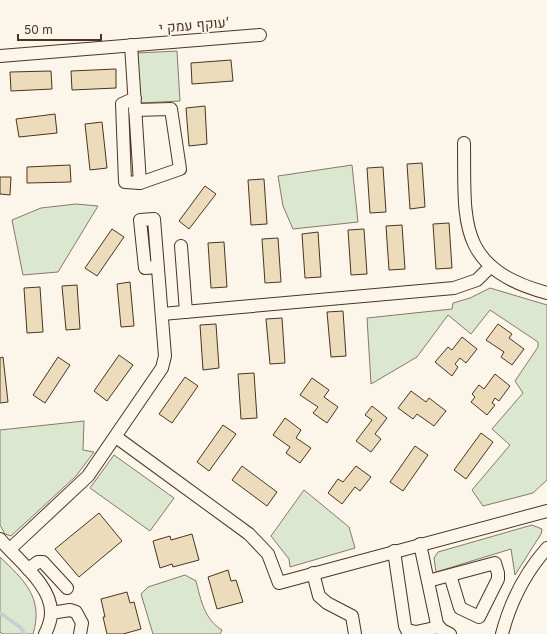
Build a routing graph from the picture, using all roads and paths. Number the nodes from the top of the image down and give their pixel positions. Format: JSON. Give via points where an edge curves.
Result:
{"nodes":[{"id":1,"x":260,"y":35,"type":"dead end"},
{"id":2,"x":131,"y":45,"type":"junction"},
{"id":3,"x":0,"y":56,"type":"edge"},
{"id":4,"x":134,"y":98,"type":"junction"},
{"id":5,"x":135,"y":110,"type":"junction"},
{"id":6,"x":464,"y":143,"type":"dead end"},
{"id":7,"x":140,"y":183,"type":"junction"},
{"id":8,"x":181,"y":246,"type":"dead end"},
{"id":9,"x":158,"y":266,"type":"dead end"},
{"id":10,"x":491,"y":266,"type":"junction"},
{"id":11,"x":547,"y":293,"type":"edge"},
{"id":12,"x":186,"y":312,"type":"junction"},
{"id":13,"x":162,"y":314,"type":"junction"},
{"id":14,"x":116,"y":437,"type":"junction"},
{"id":15,"x":547,"y":501,"type":"edge"},
{"id":16,"x":547,"y":511,"type":"edge"},
{"id":17,"x":522,"y":517,"type":"junction"},
{"id":18,"x":0,"y":539,"type":"edge"},
{"id":19,"x":547,"y":543,"type":"edge"},
{"id":20,"x":420,"y":544,"type":"junction"},
{"id":21,"x":10,"y":549,"type":"junction"},
{"id":22,"x":394,"y":552,"type":"junction"},
{"id":23,"x":544,"y":552,"type":"edge"},
{"id":24,"x":28,"y":569,"type":"junction"},
{"id":25,"x":313,"y":574,"type":"junction"},
{"id":26,"x":450,"y":575,"type":"junction"},
{"id":27,"x":428,"y":582,"type":"junction"},
{"id":28,"x":67,"y":588,"type":"dead end"},
{"id":29,"x":51,"y":613,"type":"junction"},
{"id":30,"x":506,"y":620,"type":"junction"},
{"id":31,"x":439,"y":627,"type":"junction"},
{"id":32,"x":44,"y":634,"type":"edge"},
{"id":33,"x":80,"y":634,"type":"edge"},
{"id":34,"x":354,"y":634,"type":"edge"},
{"id":35,"x":450,"y":634,"type":"edge"},
{"id":36,"x":502,"y":634,"type":"edge"},
{"id":37,"x":508,"y":634,"type":"edge"}],
"edges":[{"from":1,"to":2,"type":"street","name":"עוקף עמק י’"},
{"from":2,"to":3,"type":"street","name":"עוקף עמק י’"},
{"from":2,"to":4,"type":"street"},
{"from":4,"to":5,"type":"street"},
{"from":4,"to":7,"type":"street","via":[[122,104],[125,182]]},
{"from":5,"to":7,"type":"street"},
{"from":5,"to":7,"type":"street","via":[[171,109],[180,169]]},
{"from":6,"to":10,"type":"street","via":[[466,224],[477,252]]},
{"from":8,"to":12,"type":"street"},
{"from":9,"to":13,"type":"street"},
{"from":10,"to":11,"type":"street","via":[[517,282]]},
{"from":10,"to":12,"type":"street","via":[[477,280],[454,288]]},
{"from":12,"to":13,"type":"street"},
{"from":13,"to":14,"type":"street","via":[[164,364]]},
{"from":14,"to":21,"type":"street","via":[[84,481]]},
{"from":14,"to":25,"type":"street","via":[[250,534],[268,554],[279,583]]},
{"from":15,"to":17,"type":"street"},
{"from":16,"to":17,"type":"street"},
{"from":17,"to":20,"type":"street"},
{"from":18,"to":21,"type":"street"},
{"from":19,"to":23,"type":"street"},
{"from":20,"to":22,"type":"street"},
{"from":20,"to":27,"type":"street"},
{"from":21,"to":24,"type":"street"},
{"from":22,"to":25,"type":"street"},
{"from":22,"to":31,"type":"street","via":[[407,630],[416,632]]},
{"from":23,"to":30,"type":"street","via":[[518,592]]},
{"from":24,"to":28,"type":"street","via":[[38,562],[43,562]]},
{"from":24,"to":29,"type":"street","via":[[45,591]]},
{"from":25,"to":34,"type":"street","via":[[319,596],[352,616]]},
{"from":26,"to":26,"type":"street","via":[[460,608],[479,617],[498,578],[495,563]]},
{"from":26,"to":27,"type":"street"},
{"from":27,"to":31,"type":"street"},
{"from":29,"to":32,"type":"street"},
{"from":29,"to":33,"type":"street","via":[[70,610],[76,612],[82,623]]},
{"from":30,"to":36,"type":"street"},
{"from":30,"to":37,"type":"street"},
{"from":31,"to":35,"type":"street"}]}
